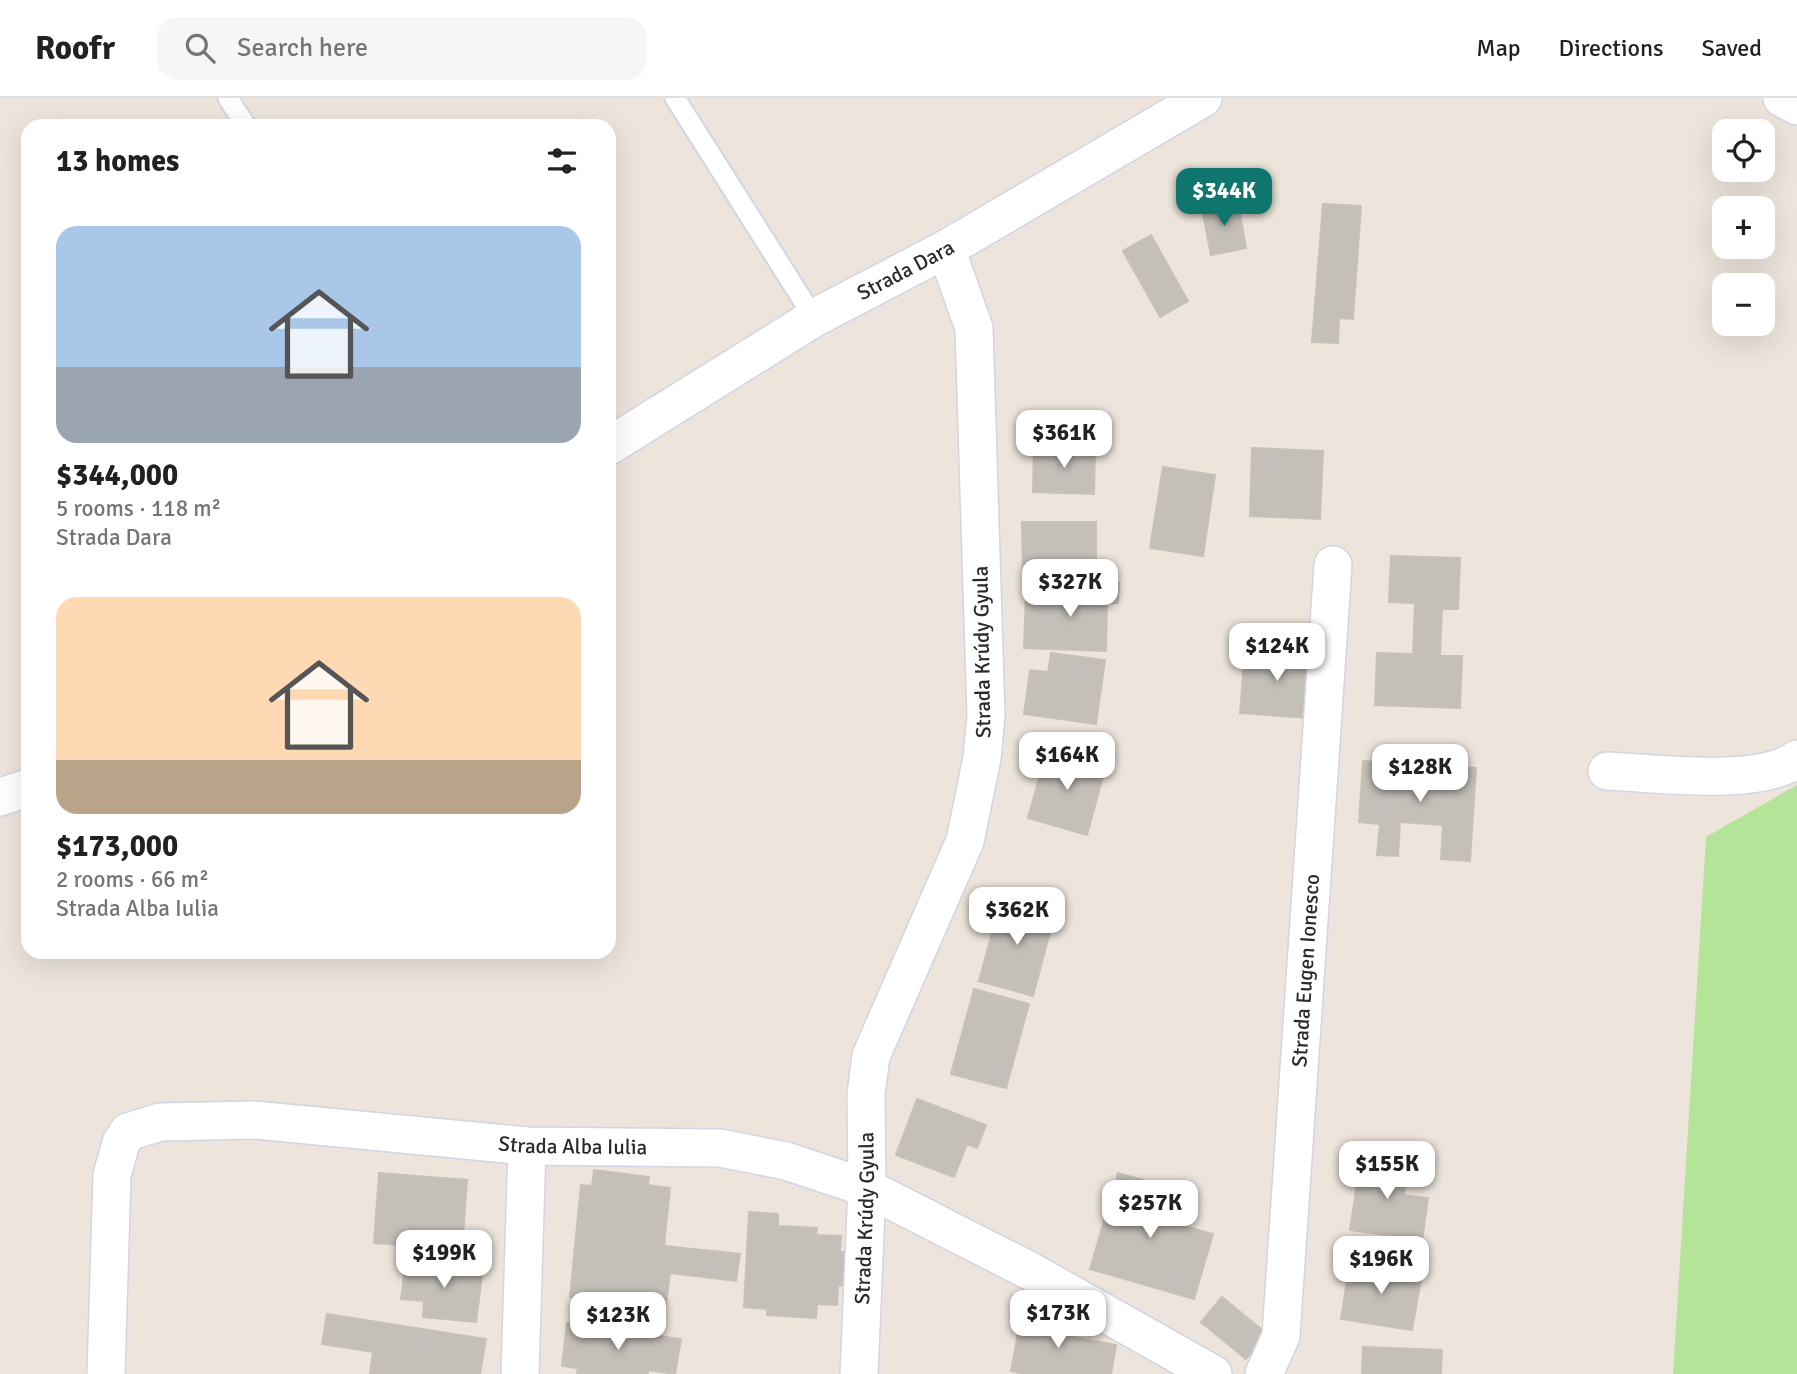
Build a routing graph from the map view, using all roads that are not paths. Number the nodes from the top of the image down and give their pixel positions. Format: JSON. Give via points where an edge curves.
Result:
{"nodes":[{"id":1,"x":228,"y":98,"type":"edge"},
{"id":2,"x":676,"y":98,"type":"edge"},
{"id":3,"x":1203,"y":98,"type":"edge"},
{"id":4,"x":1782,"y":98,"type":"edge"},
{"id":5,"x":1797,"y":106,"type":"edge"},
{"id":6,"x":242,"y":119,"type":"edge"},
{"id":7,"x":946,"y":249,"type":"junction"},
{"id":8,"x":814,"y":318,"type":"junction"},
{"id":9,"x":616,"y":442,"type":"edge"},
{"id":10,"x":1333,"y":565,"type":"dead end"},
{"id":11,"x":1797,"y":759,"type":"edge"},
{"id":12,"x":1607,"y":771,"type":"dead end"},
{"id":13,"x":21,"y":790,"type":"edge"},
{"id":14,"x":0,"y":797,"type":"edge"},
{"id":15,"x":527,"y":1146,"type":"junction"},
{"id":16,"x":867,"y":1188,"type":"junction"},
{"id":17,"x":106,"y":1374,"type":"edge"},
{"id":18,"x":520,"y":1374,"type":"edge"},
{"id":19,"x":859,"y":1374,"type":"edge"},
{"id":20,"x":1213,"y":1374,"type":"edge"},
{"id":21,"x":1264,"y":1374,"type":"edge"}],
"edges":[{"from":1,"to":6,"type":"lane"},
{"from":2,"to":8,"type":"lane"},
{"from":3,"to":7,"type":"street","name":"Strada Dara"},
{"from":4,"to":5,"type":"street"},
{"from":7,"to":8,"type":"street","name":"Strada Dara"},
{"from":7,"to":16,"type":"street","name":"Strada Krúdy Gyula","via":[[974,328],[986,716],[965,841],[871,1056],[866,1094]]},
{"from":8,"to":9,"type":"street","name":"Strada Dara"},
{"from":10,"to":21,"type":"street","name":"Strada Eugen Ionesco","via":[[1281,1336]]},
{"from":11,"to":12,"type":"street","via":[[1786,767],[1748,776]]},
{"from":13,"to":14,"type":"street"},
{"from":15,"to":16,"type":"street","name":"Strada Alba Iulia","via":[[720,1148],[786,1161]]},
{"from":15,"to":17,"type":"street","name":"Strada Alba Iulia","via":[[254,1119],[160,1122],[128,1132],[112,1175]]},
{"from":15,"to":18,"type":"street"},
{"from":16,"to":19,"type":"street","name":"Strada Krúdy Gyula"},
{"from":16,"to":20,"type":"street","name":"Strada Alba Iulia","via":[[1030,1270]]}]}
